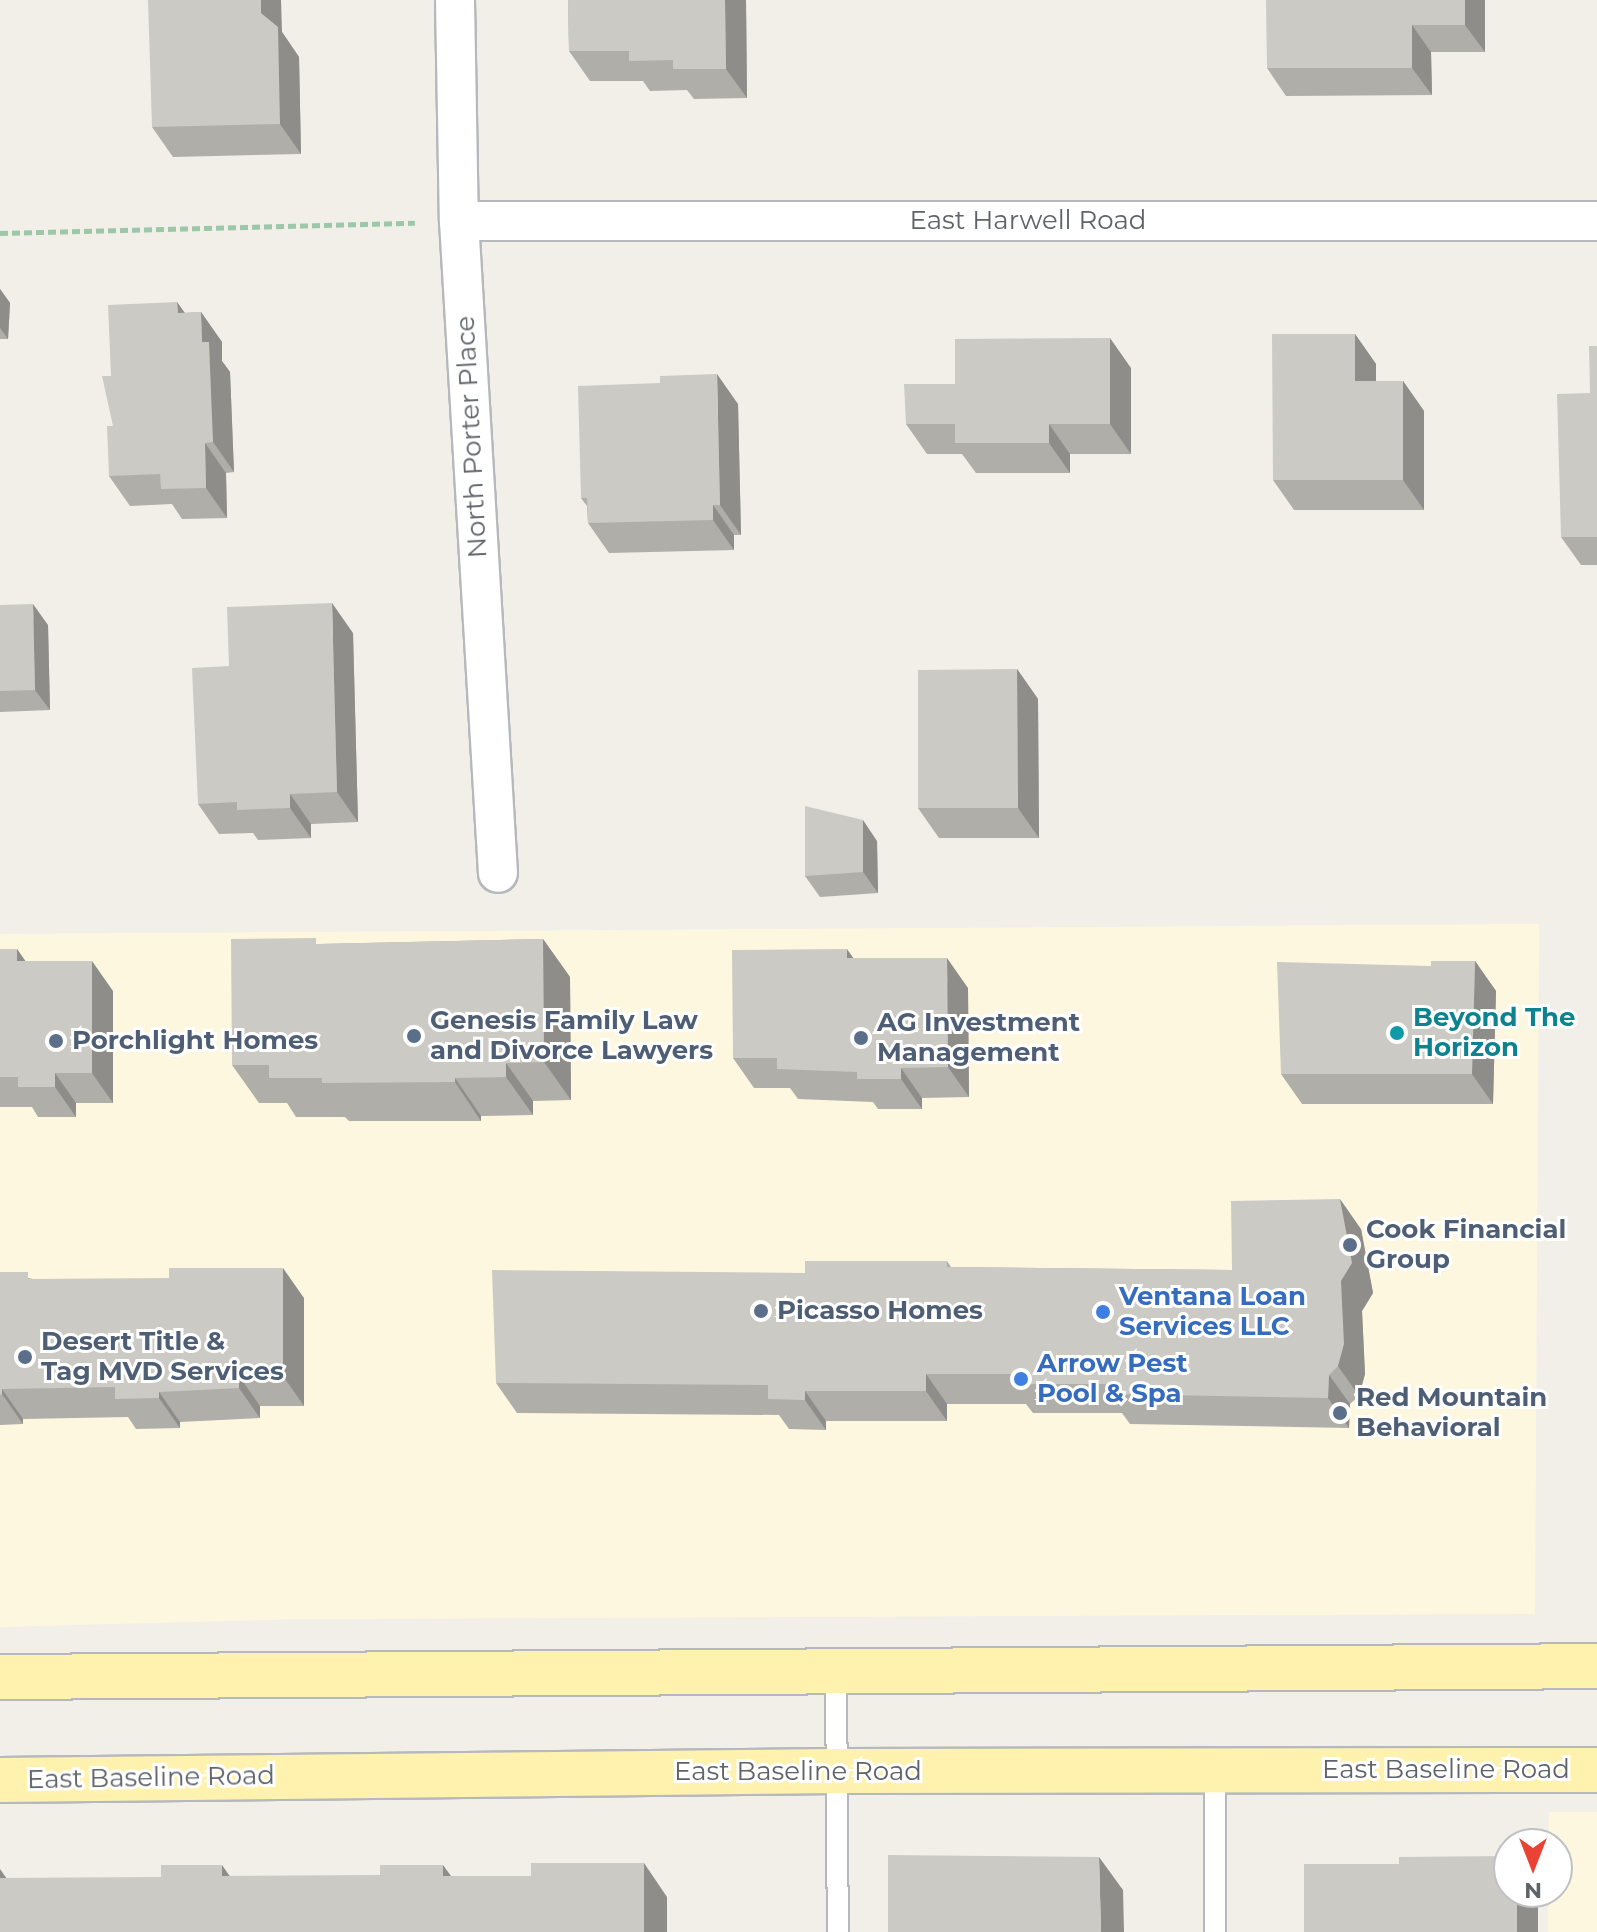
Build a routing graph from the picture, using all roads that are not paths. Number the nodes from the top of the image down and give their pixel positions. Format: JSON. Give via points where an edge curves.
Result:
{"nodes":[{"id":1,"x":455,"y":0,"type":"edge"},
{"id":2,"x":459,"y":221,"type":"junction"},
{"id":3,"x":1597,"y":221,"type":"edge"},
{"id":4,"x":498,"y":873,"type":"dead end"},
{"id":5,"x":1597,"y":1666,"type":"edge"},
{"id":6,"x":836,"y":1671,"type":"junction"},
{"id":7,"x":0,"y":1677,"type":"edge"},
{"id":8,"x":1597,"y":1770,"type":"edge"},
{"id":9,"x":837,"y":1771,"type":"junction"},
{"id":10,"x":1215,"y":1771,"type":"junction"},
{"id":11,"x":0,"y":1780,"type":"edge"},
{"id":12,"x":838,"y":1932,"type":"edge"},
{"id":13,"x":1215,"y":1932,"type":"edge"}],
"edges":[{"from":1,"to":2,"type":"street","name":"North Porter Place"},
{"from":2,"to":3,"type":"street","name":"East Harwell Road"},
{"from":2,"to":4,"type":"street","name":"North Porter Place"},
{"from":5,"to":6,"type":"main road"},
{"from":6,"to":7,"type":"main road"},
{"from":6,"to":9,"type":"lane"},
{"from":8,"to":10,"type":"main road","name":"East Baseline Road"},
{"from":9,"to":10,"type":"main road","name":"East Baseline Road"},
{"from":9,"to":11,"type":"main road","name":"East Baseline Road"},
{"from":9,"to":12,"type":"lane"},
{"from":10,"to":13,"type":"lane"}]}
